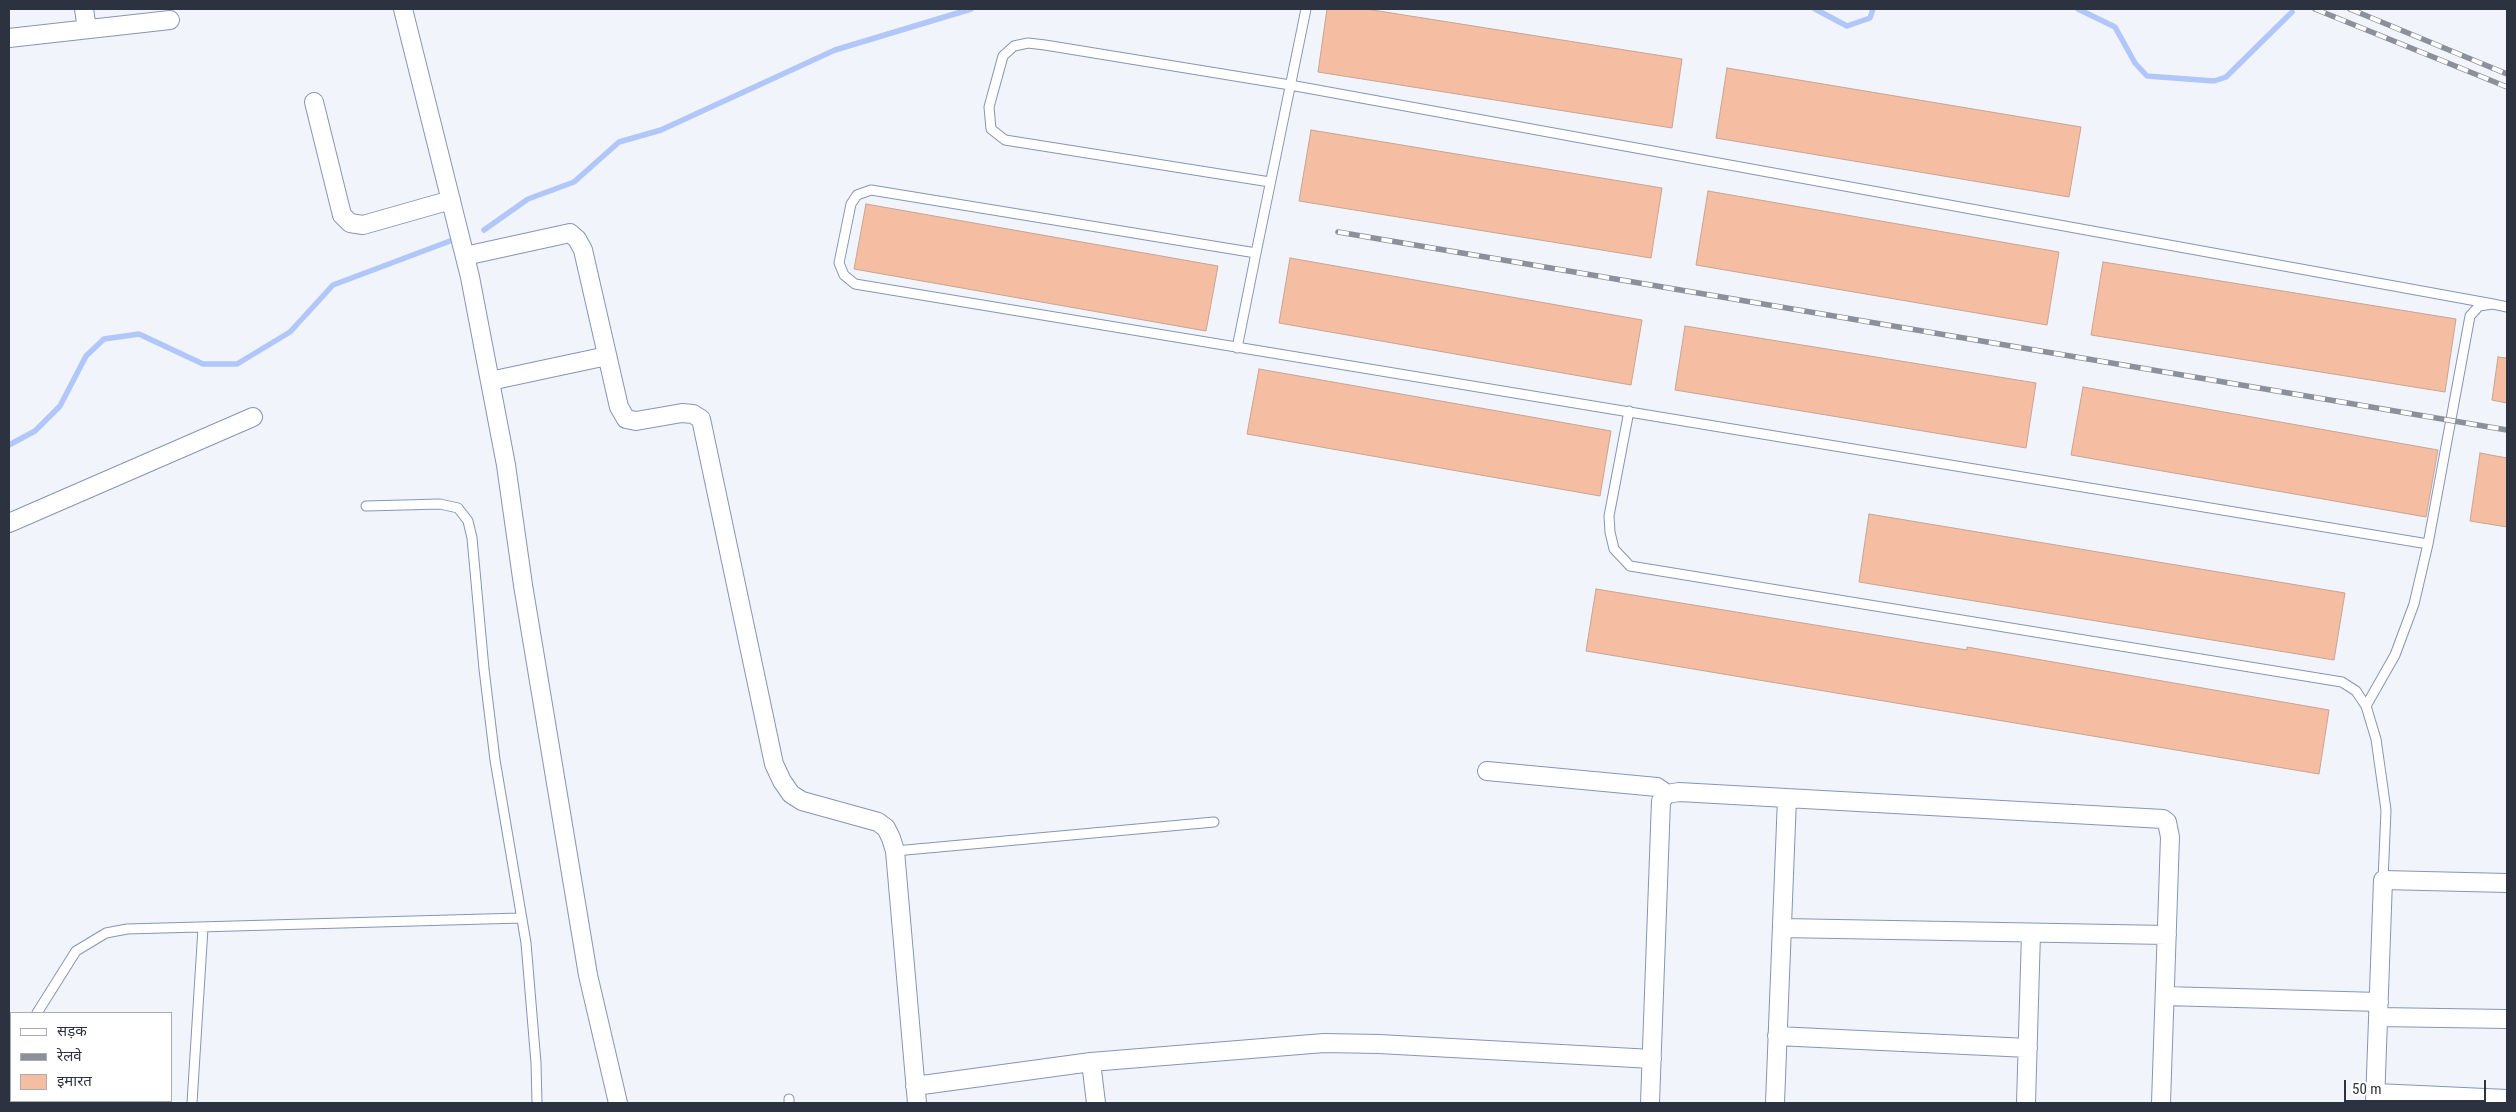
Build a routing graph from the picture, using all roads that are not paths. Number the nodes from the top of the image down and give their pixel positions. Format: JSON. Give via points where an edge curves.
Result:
{"nodes":[{"id":1,"x":84,"y":9,"type":"edge"},
{"id":2,"x":403,"y":9,"type":"edge"},
{"id":3,"x":1306,"y":9,"type":"edge"},
{"id":4,"x":170,"y":20,"type":"dead end"},
{"id":5,"x":87,"y":30,"type":"junction"},
{"id":6,"x":9,"y":38,"type":"edge"},
{"id":7,"x":1290,"y":85,"type":"junction"},
{"id":8,"x":314,"y":102,"type":"dead end"},
{"id":9,"x":1270,"y":182,"type":"junction"},
{"id":10,"x":451,"y":200,"type":"junction"},
{"id":11,"x":1256,"y":253,"type":"junction"},
{"id":12,"x":465,"y":256,"type":"junction"},
{"id":13,"x":2492,"y":304,"type":"junction"},
{"id":14,"x":2507,"y":307,"type":"edge"},
{"id":15,"x":1237,"y":348,"type":"junction"},
{"id":16,"x":607,"y":356,"type":"junction"},
{"id":17,"x":490,"y":381,"type":"junction"},
{"id":18,"x":1629,"y":411,"type":"junction"},
{"id":19,"x":253,"y":417,"type":"dead end"},
{"id":20,"x":366,"y":506,"type":"dead end"},
{"id":21,"x":9,"y":523,"type":"edge"},
{"id":22,"x":2428,"y":544,"type":"junction"},
{"id":23,"x":2366,"y":706,"type":"junction"},
{"id":24,"x":1487,"y":771,"type":"dead end"},
{"id":25,"x":1667,"y":794,"type":"junction"},
{"id":26,"x":1787,"y":798,"type":"junction"},
{"id":27,"x":1214,"y":822,"type":"dead end"},
{"id":28,"x":895,"y":851,"type":"junction"},
{"id":29,"x":2383,"y":880,"type":"junction"},
{"id":30,"x":2507,"y":883,"type":"edge"},
{"id":31,"x":522,"y":918,"type":"junction"},
{"id":32,"x":203,"y":928,"type":"junction"},
{"id":33,"x":1782,"y":928,"type":"junction"},
{"id":34,"x":2032,"y":933,"type":"junction"},
{"id":35,"x":2167,"y":935,"type":"junction"},
{"id":36,"x":2165,"y":996,"type":"junction"},
{"id":37,"x":2379,"y":1010,"type":"junction"},
{"id":38,"x":38,"y":1012,"type":"edge"},
{"id":39,"x":2507,"y":1019,"type":"edge"},
{"id":40,"x":1777,"y":1036,"type":"junction"},
{"id":41,"x":2028,"y":1048,"type":"junction"},
{"id":42,"x":1652,"y":1058,"type":"junction"},
{"id":43,"x":1091,"y":1062,"type":"junction"},
{"id":44,"x":916,"y":1095,"type":"edge"},
{"id":45,"x":2376,"y":1098,"type":"edge"},
{"id":46,"x":2507,"y":1099,"type":"edge"},
{"id":47,"x":2488,"y":1101,"type":"edge"},
{"id":48,"x":192,"y":1103,"type":"edge"},
{"id":49,"x":536,"y":1103,"type":"edge"},
{"id":50,"x":618,"y":1103,"type":"edge"},
{"id":51,"x":1096,"y":1103,"type":"edge"},
{"id":52,"x":1650,"y":1103,"type":"edge"},
{"id":53,"x":1775,"y":1103,"type":"edge"},
{"id":54,"x":2026,"y":1103,"type":"edge"},
{"id":55,"x":2162,"y":1103,"type":"edge"}],
"edges":[{"from":1,"to":5,"type":"street"},
{"from":2,"to":10,"type":"street"},
{"from":3,"to":7,"type":"lane"},
{"from":4,"to":5,"type":"street"},
{"from":5,"to":6,"type":"street"},
{"from":7,"to":9,"type":"lane"},
{"from":7,"to":9,"type":"lane","via":[[1028,44],[1014,46],[1003,56],[989,107],[991,129],[1005,140]]},
{"from":7,"to":13,"type":"lane"},
{"from":8,"to":10,"type":"street","via":[[342,215],[350,223],[363,225]]},
{"from":9,"to":11,"type":"lane"},
{"from":10,"to":12,"type":"street"},
{"from":11,"to":15,"type":"lane"},
{"from":11,"to":15,"type":"lane","via":[[871,190],[857,194],[851,204],[839,263],[844,275],[855,284]]},
{"from":12,"to":16,"type":"street","via":[[570,233],[577,238],[583,250]]},
{"from":12,"to":17,"type":"street"},
{"from":13,"to":14,"type":"lane"},
{"from":13,"to":22,"type":"lane","via":[[2479,306],[2470,316]]},
{"from":15,"to":18,"type":"lane"},
{"from":16,"to":17,"type":"street"},
{"from":16,"to":28,"type":"street","via":[[619,407],[626,419],[636,421],[682,413],[701,419],[772,755],[782,781],[791,794],[802,801],[878,822],[886,828]]},
{"from":17,"to":50,"type":"street","via":[[588,975]]},
{"from":18,"to":22,"type":"lane"},
{"from":18,"to":23,"type":"lane","via":[[1609,516],[1614,549],[1630,566],[2342,682],[2356,691]]},
{"from":19,"to":21,"type":"street"},
{"from":20,"to":31,"type":"lane","via":[[440,504],[458,508],[468,521],[495,760]]},
{"from":22,"to":23,"type":"lane","via":[[2414,604],[2395,655]]},
{"from":23,"to":29,"type":"lane","via":[[2376,739],[2386,810]]},
{"from":24,"to":25,"type":"street","via":[[1657,787]]},
{"from":25,"to":26,"type":"street"},
{"from":25,"to":42,"type":"street","via":[[1661,801]]},
{"from":26,"to":33,"type":"street"},
{"from":26,"to":35,"type":"street","via":[[2163,819],[2167,822],[2170,837]]},
{"from":27,"to":28,"type":"lane"},
{"from":28,"to":44,"type":"street"},
{"from":29,"to":30,"type":"street"},
{"from":29,"to":37,"type":"street"},
{"from":31,"to":32,"type":"lane"},
{"from":31,"to":49,"type":"lane","via":[[536,1063]]},
{"from":32,"to":38,"type":"lane","via":[[127,929],[90,940],[76,951]]},
{"from":32,"to":48,"type":"lane"},
{"from":33,"to":34,"type":"street"},
{"from":33,"to":40,"type":"street"},
{"from":34,"to":35,"type":"street"},
{"from":34,"to":41,"type":"street"},
{"from":35,"to":36,"type":"street"},
{"from":36,"to":37,"type":"street"},
{"from":36,"to":55,"type":"street"},
{"from":37,"to":39,"type":"street"},
{"from":37,"to":45,"type":"street"},
{"from":40,"to":41,"type":"street"},
{"from":40,"to":53,"type":"street"},
{"from":41,"to":54,"type":"street"},
{"from":42,"to":43,"type":"street","via":[[1324,1043]]},
{"from":42,"to":52,"type":"street"},
{"from":43,"to":44,"type":"street"},
{"from":43,"to":51,"type":"street"},
{"from":45,"to":47,"type":"street"},
{"from":46,"to":47,"type":"street"}]}
